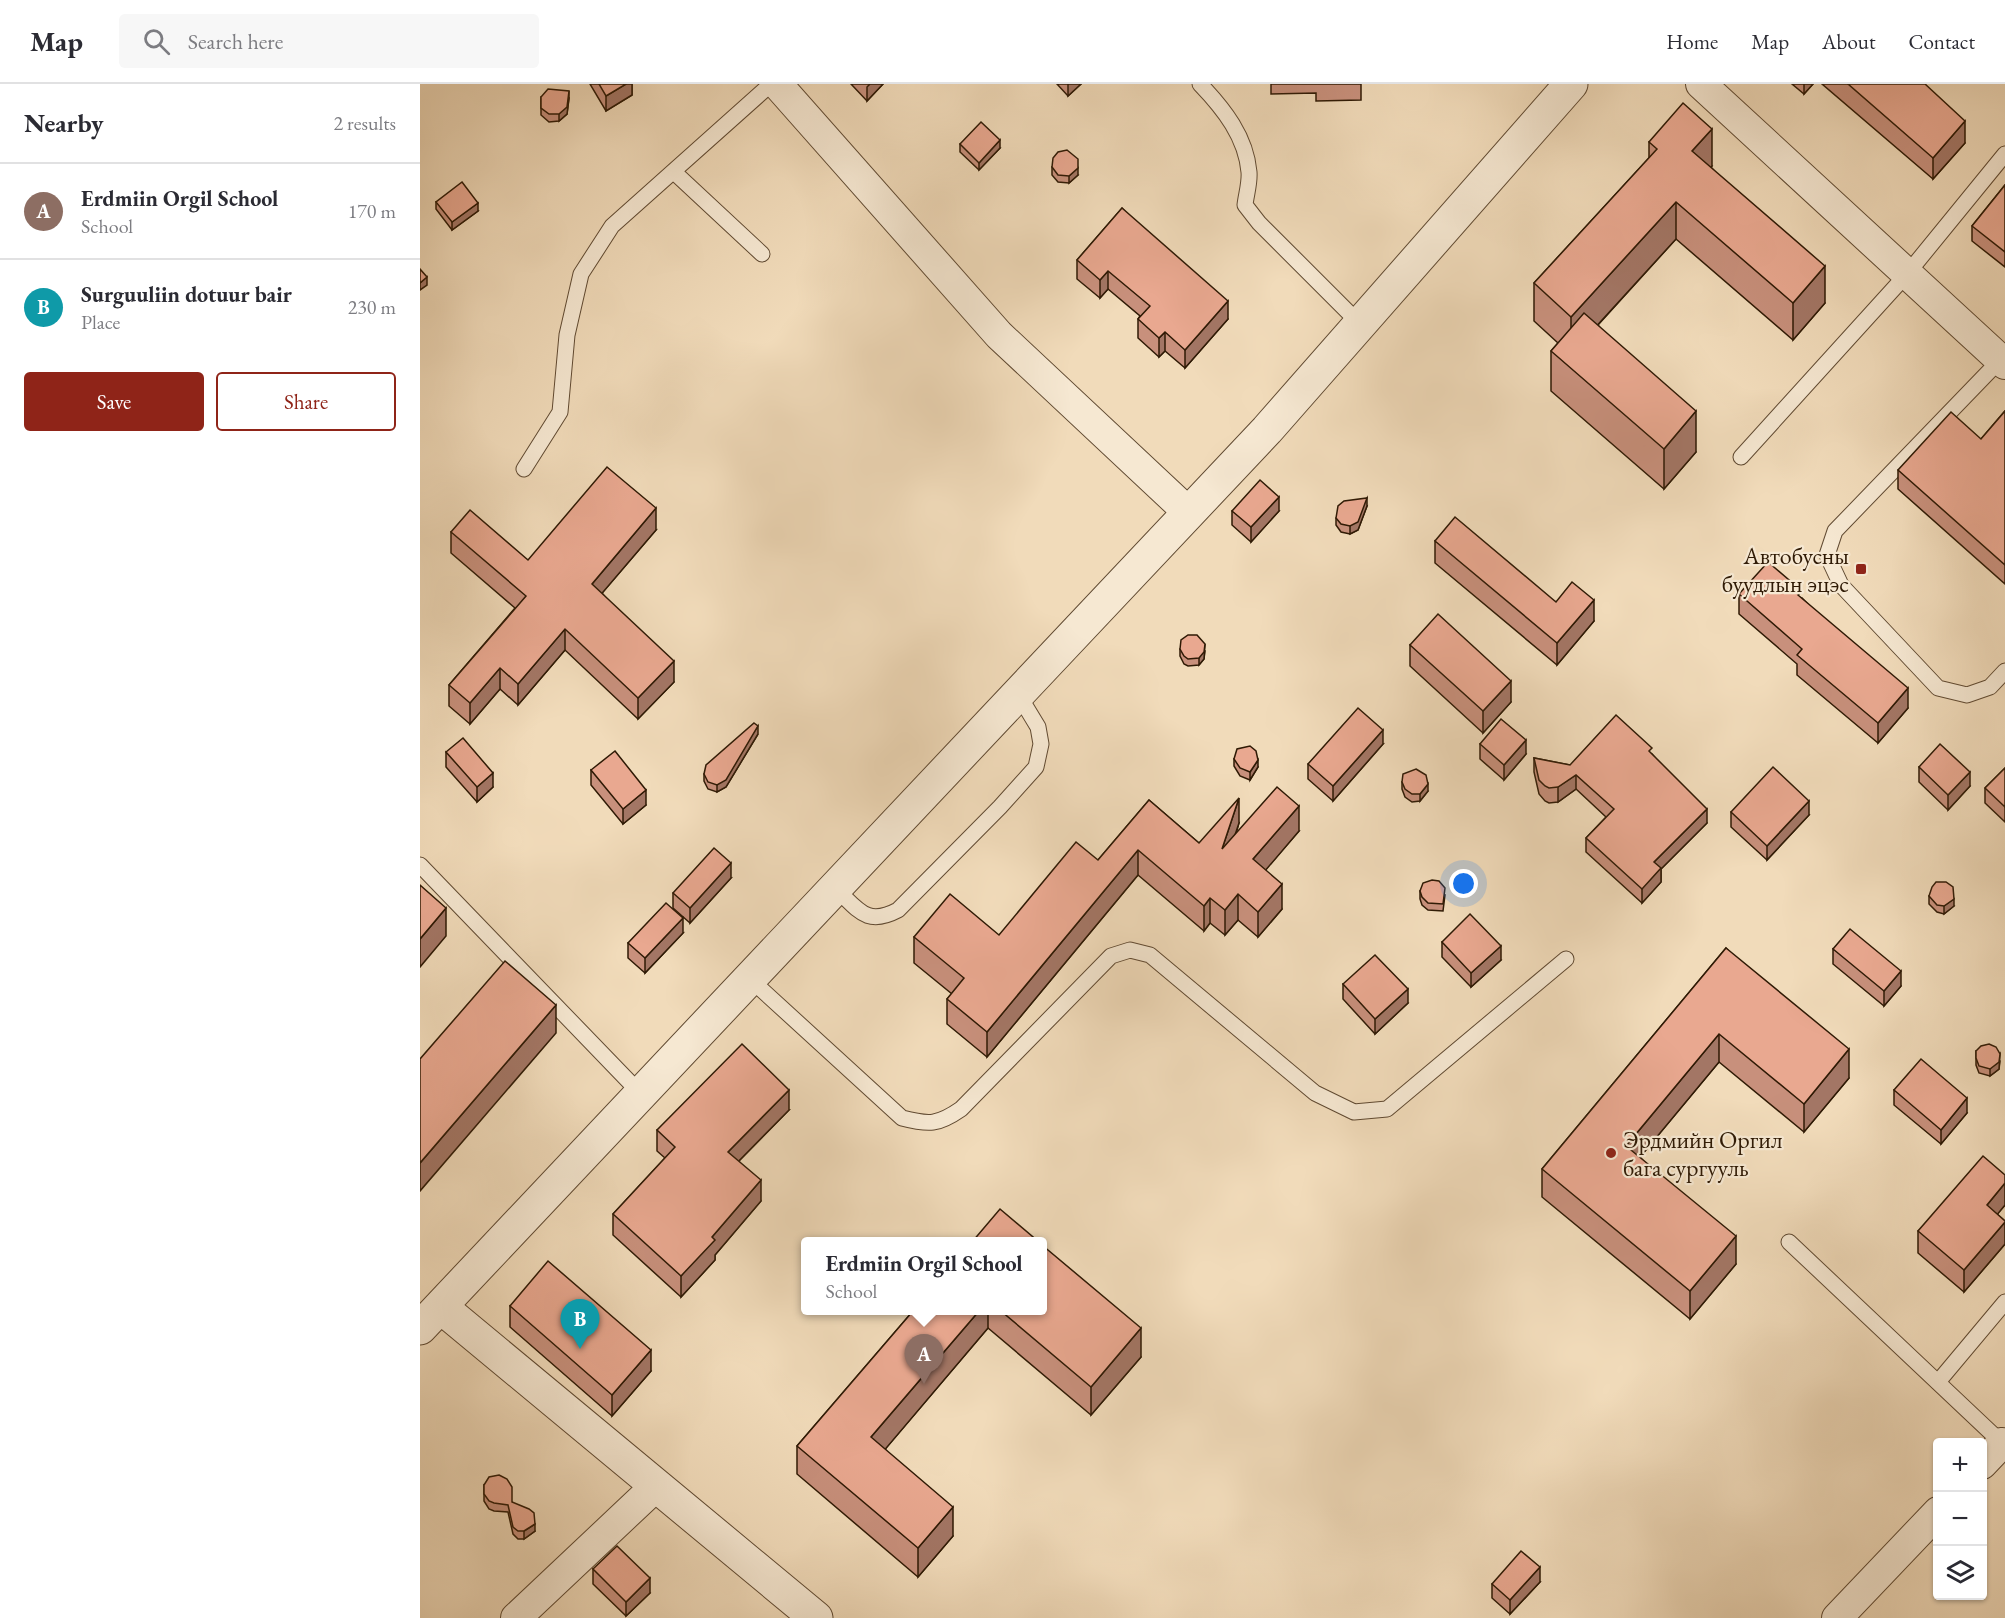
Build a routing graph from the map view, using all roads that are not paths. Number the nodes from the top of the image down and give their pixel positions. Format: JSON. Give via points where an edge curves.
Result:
{"nodes":[{"id":1,"x":771,"y":84,"type":"edge"},
{"id":2,"x":777,"y":84,"type":"edge"},
{"id":3,"x":1200,"y":84,"type":"edge"},
{"id":4,"x":1571,"y":84,"type":"edge"},
{"id":5,"x":1701,"y":84,"type":"edge"},
{"id":6,"x":2005,"y":154,"type":"edge"},
{"id":7,"x":674,"y":172,"type":"junction"},
{"id":8,"x":762,"y":254,"type":"dead end"},
{"id":9,"x":1907,"y":274,"type":"junction"},
{"id":10,"x":1360,"y":324,"type":"junction"},
{"id":11,"x":2004,"y":360,"type":"edge"},
{"id":12,"x":1742,"y":457,"type":"dead end"},
{"id":13,"x":524,"y":469,"type":"dead end"},
{"id":14,"x":1189,"y":513,"type":"junction"},
{"id":15,"x":2005,"y":671,"type":"edge"},
{"id":16,"x":1018,"y":694,"type":"junction"},
{"id":17,"x":420,"y":865,"type":"edge"},
{"id":18,"x":835,"y":888,"type":"junction"},
{"id":19,"x":1566,"y":959,"type":"dead end"},
{"id":20,"x":750,"y":979,"type":"junction"},
{"id":21,"x":641,"y":1094,"type":"junction"},
{"id":22,"x":1789,"y":1242,"type":"dead end"},
{"id":23,"x":2005,"y":1302,"type":"edge"},
{"id":24,"x":430,"y":1318,"type":"edge"},
{"id":25,"x":1938,"y":1382,"type":"junction"},
{"id":26,"x":1997,"y":1451,"type":"edge"},
{"id":27,"x":656,"y":1486,"type":"junction"},
{"id":28,"x":1933,"y":1517,"type":"edge"},
{"id":29,"x":516,"y":1618,"type":"edge"},
{"id":30,"x":816,"y":1618,"type":"edge"},
{"id":31,"x":1838,"y":1618,"type":"edge"}],
"edges":[{"from":1,"to":7,"type":"lane"},
{"from":2,"to":14,"type":"street","via":[[999,335]]},
{"from":3,"to":10,"type":"lane","via":[[1217,101],[1242,140],[1250,174],[1245,205]]},
{"from":4,"to":10,"type":"street"},
{"from":5,"to":9,"type":"street"},
{"from":6,"to":9,"type":"lane"},
{"from":7,"to":8,"type":"lane"},
{"from":7,"to":13,"type":"lane","via":[[612,226],[581,274],[567,335],[560,412]]},
{"from":9,"to":11,"type":"street"},
{"from":9,"to":12,"type":"lane"},
{"from":10,"to":14,"type":"street"},
{"from":11,"to":15,"type":"lane","via":[[1835,531],[1827,555],[1841,585],[1938,688],[1967,694],[1990,687]]},
{"from":14,"to":16,"type":"street"},
{"from":16,"to":18,"type":"street"},
{"from":16,"to":18,"type":"lane","via":[[1038,727],[1041,744],[1036,767],[1000,807],[898,910],[886,916],[863,915]]},
{"from":17,"to":21,"type":"lane"},
{"from":18,"to":20,"type":"street"},
{"from":19,"to":20,"type":"lane","via":[[1387,1109],[1354,1112],[1315,1093],[1150,955],[1130,950],[1111,956],[961,1109],[945,1120],[923,1124],[902,1118]]},
{"from":20,"to":21,"type":"street"},
{"from":21,"to":24,"type":"street"},
{"from":22,"to":25,"type":"lane"},
{"from":23,"to":25,"type":"lane"},
{"from":24,"to":27,"type":"street"},
{"from":25,"to":26,"type":"lane"},
{"from":27,"to":29,"type":"street"},
{"from":27,"to":30,"type":"street"},
{"from":28,"to":31,"type":"street"}]}
